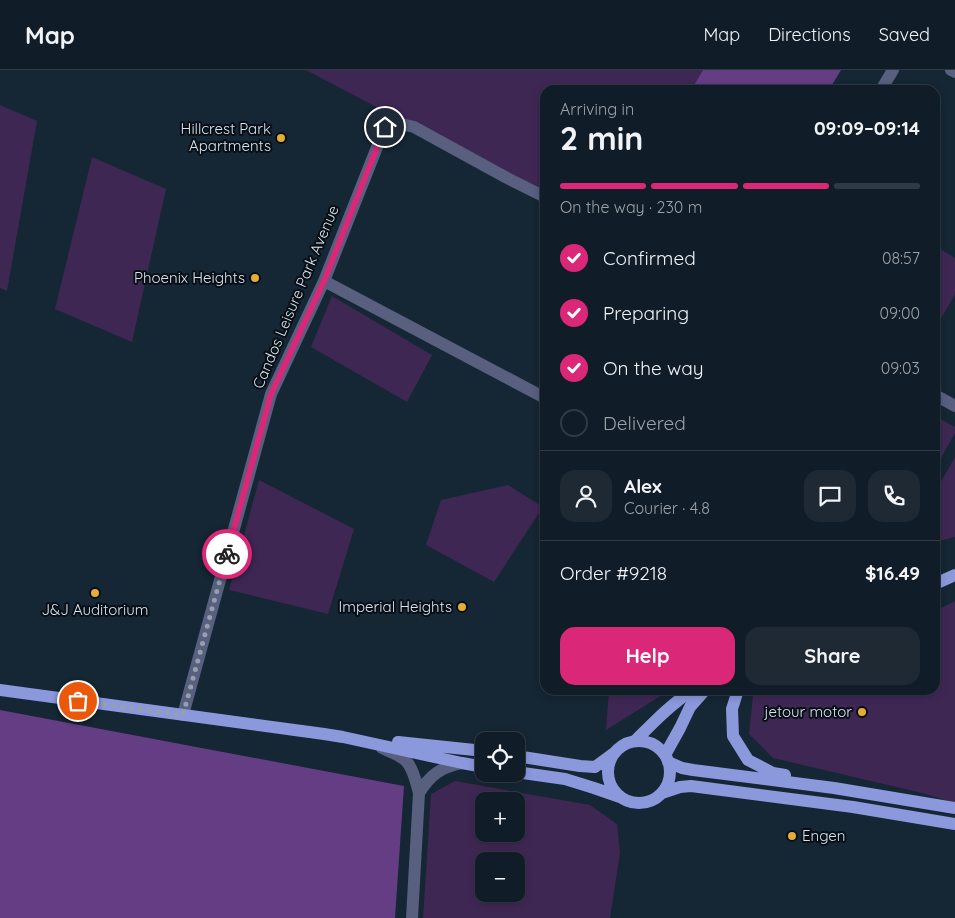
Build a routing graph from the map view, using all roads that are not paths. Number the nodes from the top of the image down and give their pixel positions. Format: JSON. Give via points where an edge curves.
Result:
{"nodes":[{"id":1,"x":893,"y":70,"type":"edge"},
{"id":2,"x":951,"y":70,"type":"edge"},
{"id":3,"x":955,"y":72,"type":"edge"},
{"id":4,"x":884,"y":85,"type":"edge"},
{"id":5,"x":540,"y":194,"type":"edge"},
{"id":6,"x":324,"y":281,"type":"junction"},
{"id":7,"x":540,"y":395,"type":"edge"},
{"id":8,"x":940,"y":398,"type":"edge"},
{"id":9,"x":955,"y":406,"type":"edge"},
{"id":10,"x":955,"y":575,"type":"edge"},
{"id":11,"x":940,"y":582,"type":"edge"},
{"id":12,"x":0,"y":690,"type":"edge"},
{"id":13,"x":684,"y":695,"type":"edge"},
{"id":14,"x":700,"y":695,"type":"edge"},
{"id":15,"x":736,"y":695,"type":"edge"},
{"id":16,"x":183,"y":715,"type":"junction"},
{"id":17,"x":343,"y":737,"type":"junction"},
{"id":18,"x":635,"y":742,"type":"junction"},
{"id":19,"x":373,"y":744,"type":"junction"},
{"id":20,"x":475,"y":750,"type":"edge"},
{"id":21,"x":615,"y":752,"type":"junction"},
{"id":22,"x":525,"y":757,"type":"edge"},
{"id":23,"x":667,"y":759,"type":"junction"},
{"id":24,"x":462,"y":763,"type":"junction"},
{"id":25,"x":475,"y":765,"type":"edge"},
{"id":26,"x":525,"y":773,"type":"edge"},
{"id":27,"x":834,"y":788,"type":"junction"},
{"id":28,"x":419,"y":793,"type":"junction"},
{"id":29,"x":662,"y":793,"type":"junction"},
{"id":30,"x":622,"y":798,"type":"junction"},
{"id":31,"x":955,"y":808,"type":"edge"},
{"id":32,"x":955,"y":824,"type":"edge"},
{"id":33,"x":412,"y":918,"type":"edge"}],
"edges":[{"from":1,"to":4,"type":"street"},
{"from":2,"to":3,"type":"street"},
{"from":5,"to":6,"type":"street","name":"Candos Leisure Park Avenue","via":[[414,127],[397,123],[385,127]]},
{"from":6,"to":7,"type":"street"},
{"from":6,"to":16,"type":"street","name":"Candos Leisure Park Avenue","via":[[271,394]]},
{"from":8,"to":9,"type":"street"},
{"from":10,"to":11,"type":"main road"},
{"from":12,"to":16,"type":"main road"},
{"from":13,"to":18,"type":"main road"},
{"from":14,"to":23,"type":"main road","via":[[690,708]]},
{"from":15,"to":27,"type":"main road","via":[[732,709],[733,736],[748,760],[773,772]]},
{"from":16,"to":17,"type":"main road"},
{"from":17,"to":19,"type":"main road"},
{"from":17,"to":20,"type":"main road"},
{"from":18,"to":21,"type":"main road"},
{"from":18,"to":23,"type":"main road","via":[[647,742],[657,747]]},
{"from":19,"to":24,"type":"main road"},
{"from":19,"to":28,"type":"street","via":[[408,762]]},
{"from":21,"to":22,"type":"main road","via":[[595,766]]},
{"from":21,"to":30,"type":"main road","via":[[608,771],[614,791]]},
{"from":23,"to":27,"type":"main road","via":[[682,768]]},
{"from":23,"to":29,"type":"main road","via":[[670,778]]},
{"from":24,"to":25,"type":"main road"},
{"from":24,"to":28,"type":"street","via":[[435,773]]},
{"from":26,"to":30,"type":"main road","via":[[565,779]]},
{"from":27,"to":31,"type":"main road"},
{"from":28,"to":33,"type":"street"},
{"from":29,"to":30,"type":"main road","via":[[645,803]]},
{"from":29,"to":32,"type":"main road","via":[[680,786],[691,786],[853,806]]}]}
